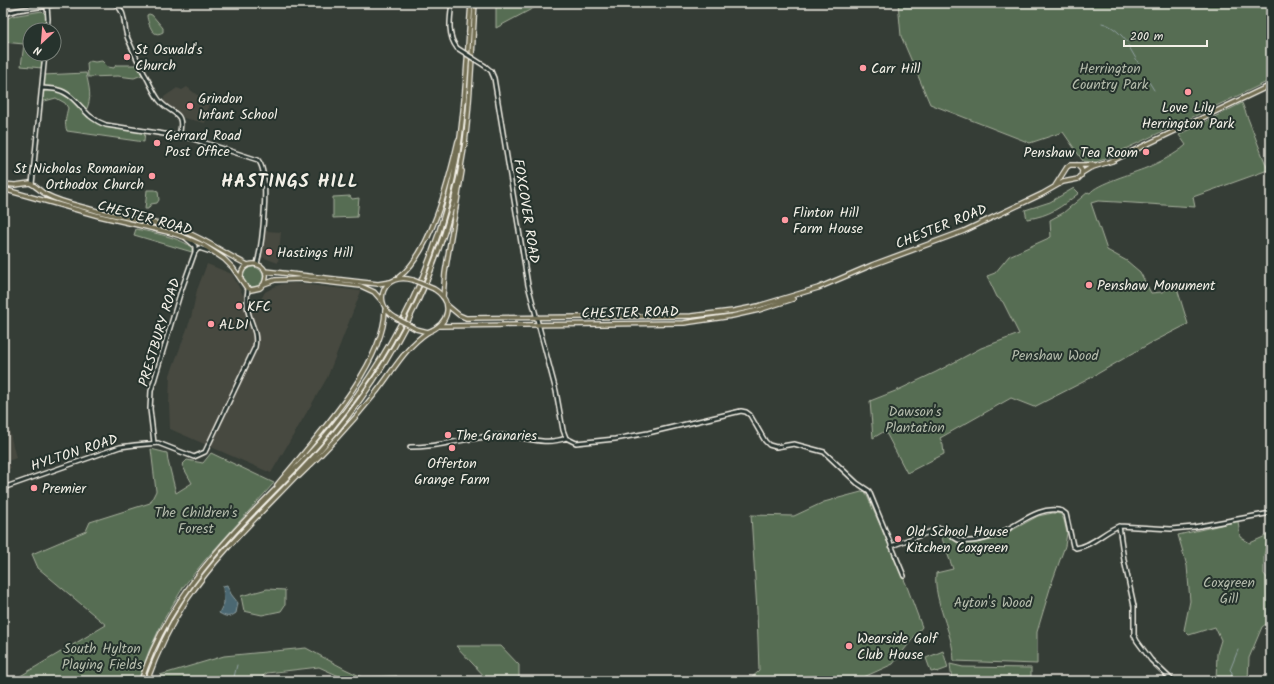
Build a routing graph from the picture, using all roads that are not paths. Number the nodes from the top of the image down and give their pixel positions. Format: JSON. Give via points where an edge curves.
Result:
{"nodes":[{"id":1,"x":34,"y":3,"type":"edge"},
{"id":2,"x":66,"y":3,"type":"edge"},
{"id":3,"x":114,"y":3,"type":"edge"},
{"id":4,"x":452,"y":3,"type":"edge"},
{"id":5,"x":471,"y":3,"type":"edge"},
{"id":6,"x":475,"y":3,"type":"edge"},
{"id":7,"x":47,"y":6,"type":"junction"},
{"id":8,"x":34,"y":7,"type":"junction"},
{"id":9,"x":3,"y":14,"type":"edge"},
{"id":10,"x":48,"y":22,"type":"edge"},
{"id":11,"x":44,"y":62,"type":"edge"},
{"id":12,"x":1271,"y":85,"type":"edge"},
{"id":13,"x":42,"y":88,"type":"junction"},
{"id":14,"x":462,"y":120,"type":"junction"},
{"id":15,"x":179,"y":136,"type":"junction"},
{"id":16,"x":465,"y":142,"type":"junction"},
{"id":17,"x":1077,"y":164,"type":"junction"},
{"id":18,"x":1096,"y":165,"type":"junction"},
{"id":19,"x":1065,"y":170,"type":"junction"},
{"id":20,"x":1082,"y":173,"type":"junction"},
{"id":21,"x":1070,"y":180,"type":"junction"},
{"id":22,"x":3,"y":184,"type":"edge"},
{"id":23,"x":26,"y":184,"type":"junction"},
{"id":24,"x":34,"y":185,"type":"junction"},
{"id":25,"x":1055,"y":187,"type":"junction"},
{"id":26,"x":3,"y":189,"type":"edge"},
{"id":27,"x":24,"y":195,"type":"junction"},
{"id":28,"x":30,"y":197,"type":"junction"},
{"id":29,"x":94,"y":210,"type":"junction"},
{"id":30,"x":93,"y":215,"type":"junction"},
{"id":31,"x":184,"y":237,"type":"junction"},
{"id":32,"x":195,"y":252,"type":"junction"},
{"id":33,"x":217,"y":254,"type":"junction"},
{"id":34,"x":257,"y":264,"type":"junction"},
{"id":35,"x":248,"y":265,"type":"junction"},
{"id":36,"x":266,"y":271,"type":"junction"},
{"id":37,"x":399,"y":277,"type":"junction"},
{"id":38,"x":241,"y":280,"type":"junction"},
{"id":39,"x":390,"y":282,"type":"junction"},
{"id":40,"x":264,"y":284,"type":"junction"},
{"id":41,"x":248,"y":289,"type":"junction"},
{"id":42,"x":816,"y":289,"type":"junction"},
{"id":43,"x":443,"y":296,"type":"junction"},
{"id":44,"x":382,"y":301,"type":"junction"},
{"id":45,"x":447,"y":305,"type":"junction"},
{"id":46,"x":385,"y":310,"type":"junction"},
{"id":47,"x":537,"y":316,"type":"junction"},
{"id":48,"x":539,"y":324,"type":"junction"},
{"id":49,"x":440,"y":326,"type":"junction"},
{"id":50,"x":428,"y":332,"type":"junction"},
{"id":51,"x":566,"y":438,"type":"junction"},
{"id":52,"x":154,"y":443,"type":"junction"},
{"id":53,"x":410,"y":447,"type":"dead end"},
{"id":54,"x":3,"y":488,"type":"edge"},
{"id":55,"x":280,"y":493,"type":"junction"},
{"id":56,"x":260,"y":505,"type":"junction"},
{"id":57,"x":1271,"y":513,"type":"edge"},
{"id":58,"x":1119,"y":526,"type":"junction"},
{"id":59,"x":892,"y":546,"type":"junction"},
{"id":60,"x":904,"y":576,"type":"dead end"},
{"id":61,"x":141,"y":681,"type":"edge"},
{"id":62,"x":147,"y":681,"type":"edge"},
{"id":63,"x":1173,"y":681,"type":"edge"}],
"edges":[{"from":1,"to":8,"type":"street"},
{"from":2,"to":7,"type":"street"},
{"from":3,"to":15,"type":"street","via":[[124,15],[127,37],[158,99],[180,118],[182,123]]},
{"from":4,"to":47,"type":"street","name":"FOXCOVER ROAD","bridge":true,"via":[[450,34],[457,48],[485,66],[494,78],[528,285]]},
{"from":5,"to":14,"type":"main road"},
{"from":6,"to":16,"type":"main road"},
{"from":7,"to":8,"type":"street"},
{"from":7,"to":10,"type":"street"},
{"from":8,"to":9,"type":"street"},
{"from":11,"to":13,"type":"street"},
{"from":12,"to":18,"type":"main road","via":[[1112,161]]},
{"from":13,"to":15,"type":"street","via":[[63,92],[90,116],[106,125]]},
{"from":13,"to":24,"type":"street"},
{"from":14,"to":37,"type":"main road","via":[[440,208],[413,264]]},
{"from":14,"to":56,"type":"main road","via":[[459,150],[442,224],[425,272],[394,338],[334,426]]},
{"from":15,"to":34,"type":"street","via":[[251,157],[261,163],[265,203]]},
{"from":16,"to":43,"type":"main road"},
{"from":16,"to":55,"type":"main road","via":[[446,225],[429,274],[405,327],[358,403],[321,449]]},
{"from":17,"to":18,"type":"main road"},
{"from":17,"to":19,"type":"main road","via":[[1070,165]]},
{"from":17,"to":20,"type":"main road"},
{"from":18,"to":20,"type":"main road"},
{"from":19,"to":21,"type":"main road"},
{"from":19,"to":25,"type":"main road"},
{"from":20,"to":21,"type":"main road","via":[[1078,179]]},
{"from":21,"to":25,"type":"main road","name":"CHESTER ROAD"},
{"from":22,"to":23,"type":"main road"},
{"from":23,"to":24,"type":"main road"},
{"from":23,"to":27,"type":"main road","via":[[22,189]]},
{"from":24,"to":28,"type":"main road","via":[[35,193]]},
{"from":24,"to":29,"type":"main road","name":"CHESTER ROAD","via":[[47,195]]},
{"from":25,"to":42,"type":"main road","name":"CHESTER ROAD","via":[[964,231]]},
{"from":26,"to":27,"type":"main road","name":"CHESTER ROAD"},
{"from":27,"to":28,"type":"main road","name":"CHESTER ROAD"},
{"from":28,"to":30,"type":"main road","name":"CHESTER ROAD"},
{"from":29,"to":30,"type":"main road"},
{"from":29,"to":35,"type":"main road","name":"CHESTER ROAD","via":[[185,232]]},
{"from":30,"to":31,"type":"main road","name":"CHESTER ROAD"},
{"from":31,"to":32,"type":"street","via":[[195,246]]},
{"from":31,"to":33,"type":"main road","name":"CHESTER ROAD"},
{"from":32,"to":33,"type":"street","via":[[202,248]]},
{"from":32,"to":52,"type":"street","name":"PRESTBURY ROAD","via":[[151,391],[150,409]]},
{"from":33,"to":38,"type":"main road","name":"CHESTER ROAD","via":[[230,264]]},
{"from":34,"to":35,"type":"main road"},
{"from":34,"to":36,"type":"main road"},
{"from":35,"to":38,"type":"main road","via":[[243,270]]},
{"from":36,"to":39,"type":"main road","via":[[378,284]]},
{"from":36,"to":40,"type":"main road"},
{"from":37,"to":39,"type":"main road"},
{"from":37,"to":43,"type":"main road","bridge":true,"via":[[434,289]]},
{"from":38,"to":41,"type":"main road","name":"CHESTER ROAD"},
{"from":39,"to":44,"type":"main road","via":[[384,290]]},
{"from":40,"to":41,"type":"main road","via":[[255,290]]},
{"from":40,"to":44,"type":"main road","via":[[287,279],[361,286],[374,292]]},
{"from":41,"to":52,"type":"street","via":[[248,310],[256,333],[255,347],[207,449],[201,455],[194,456]]},
{"from":42,"to":47,"type":"main road","name":"CHESTER ROAD","via":[[733,312],[706,315]]},
{"from":42,"to":48,"type":"main road","name":"CHESTER ROAD","via":[[759,310],[704,321],[655,324]]},
{"from":43,"to":45,"type":"main road"},
{"from":44,"to":46,"type":"main road"},
{"from":45,"to":47,"type":"main road","name":"CHESTER ROAD","via":[[466,318]]},
{"from":45,"to":49,"type":"main road"},
{"from":46,"to":50,"type":"main road","bridge":true,"via":[[416,329]]},
{"from":46,"to":56,"type":"main road","via":[[384,325],[378,342],[359,379],[336,412]]},
{"from":47,"to":48,"type":"street","name":"FOXCOVER ROAD"},
{"from":48,"to":49,"type":"main road","name":"CHESTER ROAD"},
{"from":48,"to":51,"type":"street","name":"FOXCOVER ROAD"},
{"from":49,"to":50,"type":"main road"},
{"from":50,"to":55,"type":"main road","via":[[408,348],[380,388],[328,449]]},
{"from":51,"to":53,"type":"street","via":[[543,442],[494,435]]},
{"from":51,"to":59,"type":"street","via":[[576,443],[615,439],[746,412],[769,445],[776,447],[794,444],[824,452],[867,489]]},
{"from":52,"to":54,"type":"street","name":"HYLTON ROAD","via":[[120,447]]},
{"from":55,"to":62,"type":"main road","via":[[220,557],[196,587],[167,633]]},
{"from":56,"to":61,"type":"main road","via":[[214,554],[182,596],[158,639]]},
{"from":57,"to":58,"type":"street","via":[[1171,529]]},
{"from":58,"to":59,"type":"street","via":[[1076,548],[1073,546],[1066,514],[1054,510],[1030,516],[1004,532],[984,539],[962,541],[940,528]]},
{"from":58,"to":63,"type":"street","via":[[1134,606],[1134,635],[1151,660]]},
{"from":59,"to":60,"type":"street"}]}
